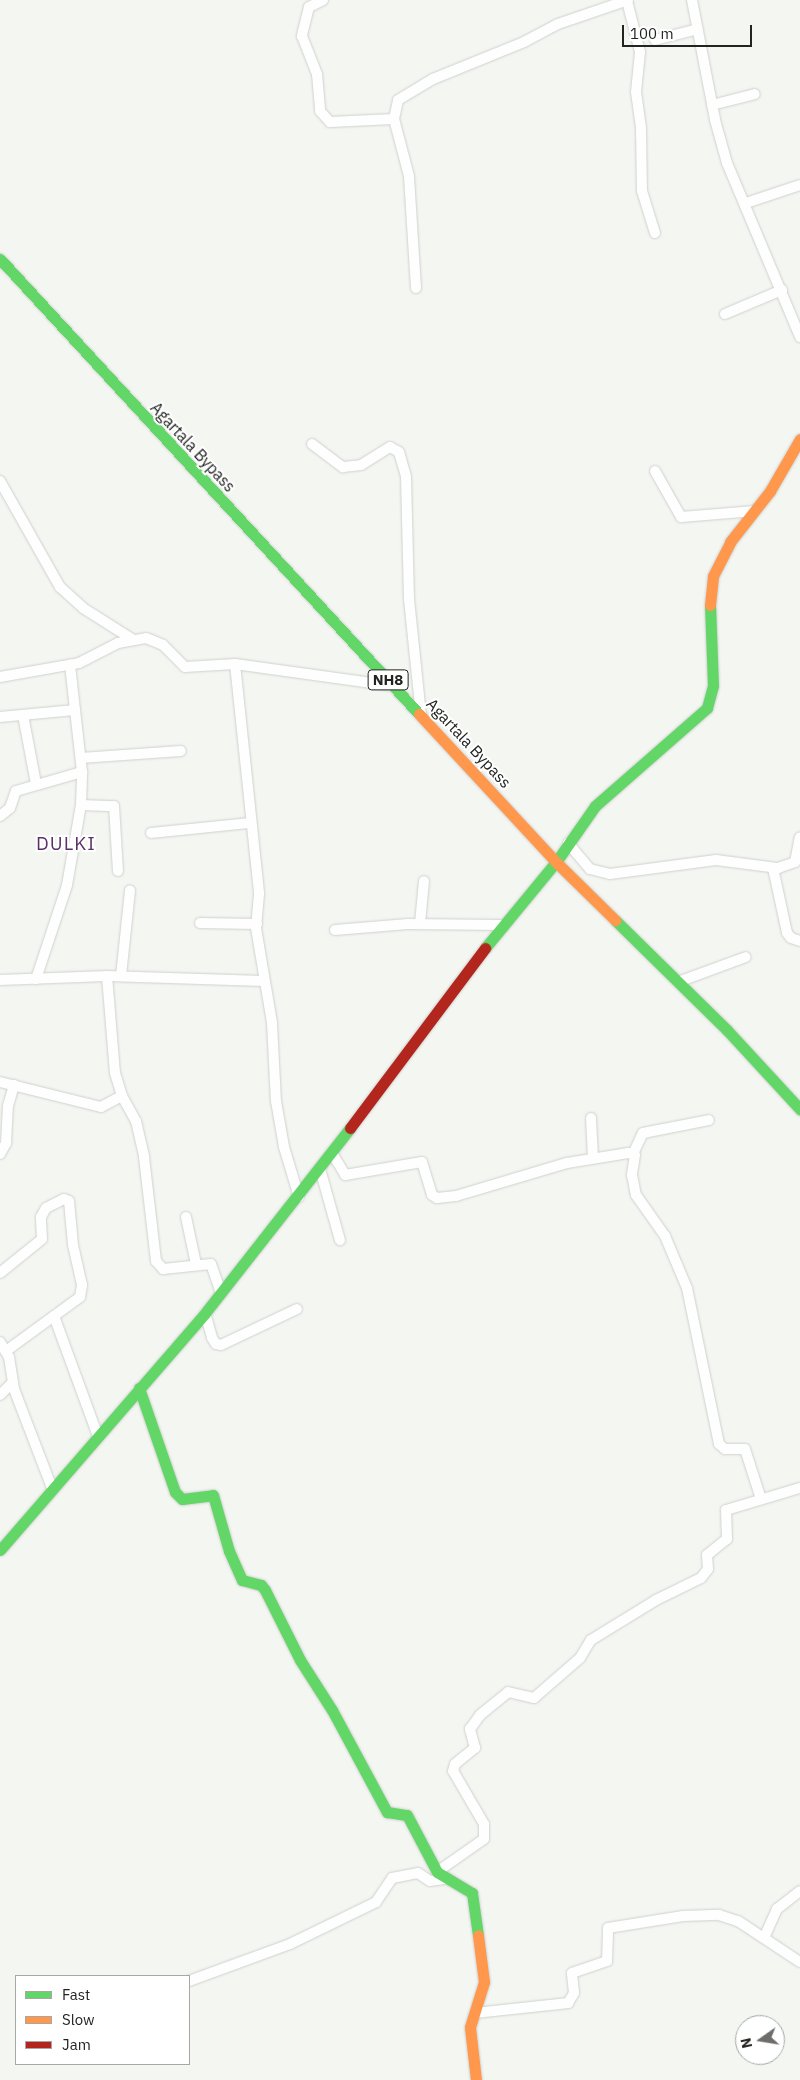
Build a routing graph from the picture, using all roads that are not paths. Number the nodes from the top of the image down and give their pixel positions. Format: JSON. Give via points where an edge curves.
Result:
{"nodes":[{"id":1,"x":323,"y":0,"type":"edge"},
{"id":2,"x":628,"y":0,"type":"edge"},
{"id":3,"x":694,"y":0,"type":"edge"},
{"id":4,"x":698,"y":29,"type":"junction"},
{"id":5,"x":656,"y":40,"type":"dead end"},
{"id":6,"x":755,"y":94,"type":"dead end"},
{"id":7,"x":712,"y":104,"type":"junction"},
{"id":8,"x":394,"y":119,"type":"junction"},
{"id":9,"x":800,"y":185,"type":"edge"},
{"id":10,"x":746,"y":203,"type":"junction"},
{"id":11,"x":656,"y":233,"type":"dead end"},
{"id":12,"x":0,"y":260,"type":"edge"},
{"id":13,"x":416,"y":288,"type":"dead end"},
{"id":14,"x":782,"y":290,"type":"junction"},
{"id":15,"x":725,"y":314,"type":"dead end"},
{"id":16,"x":800,"y":337,"type":"edge"},
{"id":17,"x":800,"y":439,"type":"edge"},
{"id":18,"x":312,"y":444,"type":"dead end"},
{"id":19,"x":655,"y":471,"type":"dead end"},
{"id":20,"x":0,"y":481,"type":"edge"},
{"id":21,"x":755,"y":511,"type":"junction"},
{"id":22,"x":132,"y":639,"type":"junction"},
{"id":23,"x":235,"y":664,"type":"junction"},
{"id":24,"x":70,"y":665,"type":"junction"},
{"id":25,"x":0,"y":677,"type":"edge"},
{"id":26,"x":394,"y":687,"type":"junction"},
{"id":27,"x":75,"y":710,"type":"junction"},
{"id":28,"x":23,"y":714,"type":"junction"},
{"id":29,"x":421,"y":716,"type":"junction"},
{"id":30,"x":0,"y":717,"type":"edge"},
{"id":31,"x":181,"y":751,"type":"dead end"},
{"id":32,"x":81,"y":758,"type":"junction"},
{"id":33,"x":82,"y":772,"type":"junction"},
{"id":34,"x":36,"y":784,"type":"junction"},
{"id":35,"x":81,"y":804,"type":"junction"},
{"id":36,"x":0,"y":816,"type":"edge"},
{"id":37,"x":250,"y":822,"type":"junction"},
{"id":38,"x":150,"y":833,"type":"dead end"},
{"id":39,"x":800,"y":837,"type":"edge"},
{"id":40,"x":568,"y":843,"type":"junction"},
{"id":41,"x":556,"y":862,"type":"junction"},
{"id":42,"x":773,"y":868,"type":"junction"},
{"id":43,"x":118,"y":871,"type":"dead end"},
{"id":44,"x":424,"y":880,"type":"dead end"},
{"id":45,"x":130,"y":890,"type":"dead end"},
{"id":46,"x":200,"y":923,"type":"dead end"},
{"id":47,"x":420,"y":923,"type":"junction"},
{"id":48,"x":257,"y":924,"type":"junction"},
{"id":49,"x":502,"y":925,"type":"junction"},
{"id":50,"x":335,"y":930,"type":"dead end"},
{"id":51,"x":800,"y":941,"type":"edge"},
{"id":52,"x":746,"y":957,"type":"dead end"},
{"id":53,"x":107,"y":976,"type":"junction"},
{"id":54,"x":121,"y":976,"type":"junction"},
{"id":55,"x":36,"y":979,"type":"junction"},
{"id":56,"x":0,"y":980,"type":"edge"},
{"id":57,"x":263,"y":981,"type":"junction"},
{"id":58,"x":678,"y":982,"type":"junction"},
{"id":59,"x":0,"y":1082,"type":"edge"},
{"id":60,"x":14,"y":1085,"type":"junction"},
{"id":61,"x":122,"y":1096,"type":"junction"},
{"id":62,"x":800,"y":1109,"type":"edge"},
{"id":63,"x":591,"y":1118,"type":"dead end"},
{"id":64,"x":709,"y":1120,"type":"dead end"},
{"id":65,"x":332,"y":1152,"type":"junction"},
{"id":66,"x":0,"y":1154,"type":"edge"},
{"id":67,"x":633,"y":1154,"type":"junction"},
{"id":68,"x":592,"y":1158,"type":"junction"},
{"id":69,"x":320,"y":1169,"type":"junction"},
{"id":70,"x":299,"y":1197,"type":"junction"},
{"id":71,"x":186,"y":1217,"type":"dead end"},
{"id":72,"x":340,"y":1240,"type":"dead end"},
{"id":73,"x":196,"y":1264,"type":"junction"},
{"id":74,"x":0,"y":1273,"type":"edge"},
{"id":75,"x":221,"y":1293,"type":"junction"},
{"id":76,"x":297,"y":1309,"type":"dead end"},
{"id":77,"x":205,"y":1313,"type":"junction"},
{"id":78,"x":54,"y":1316,"type":"junction"},
{"id":79,"x":0,"y":1342,"type":"edge"},
{"id":80,"x":6,"y":1351,"type":"junction"},
{"id":81,"x":13,"y":1382,"type":"junction"},
{"id":82,"x":139,"y":1388,"type":"junction"},
{"id":83,"x":0,"y":1395,"type":"edge"},
{"id":84,"x":98,"y":1436,"type":"junction"},
{"id":85,"x":52,"y":1488,"type":"junction"},
{"id":86,"x":800,"y":1488,"type":"edge"},
{"id":87,"x":761,"y":1499,"type":"junction"},
{"id":88,"x":0,"y":1550,"type":"edge"},
{"id":89,"x":441,"y":1876,"type":"junction"},
{"id":90,"x":800,"y":1891,"type":"edge"},
{"id":91,"x":764,"y":1938,"type":"junction"},
{"id":92,"x":800,"y":1962,"type":"edge"},
{"id":93,"x":190,"y":1981,"type":"edge"},
{"id":94,"x":475,"y":2012,"type":"junction"},
{"id":95,"x":476,"y":2080,"type":"edge"}],
"edges":[{"from":1,"to":8,"type":"street","via":[[309,7],[302,36],[317,74],[320,112],[330,122]]},
{"from":2,"to":8,"type":"street","via":[[558,24],[518,45],[434,79],[398,100]]},
{"from":2,"to":11,"type":"street","via":[[640,52],[636,101],[641,129],[642,191]]},
{"from":3,"to":4,"type":"street"},
{"from":4,"to":5,"type":"street"},
{"from":4,"to":7,"type":"street"},
{"from":6,"to":7,"type":"street"},
{"from":7,"to":10,"type":"street","via":[[727,163]]},
{"from":8,"to":13,"type":"street","via":[[408,176]]},
{"from":9,"to":10,"type":"street"},
{"from":10,"to":14,"type":"street"},
{"from":12,"to":26,"type":"main road","name":"Agartala Bypass","number":"NH8"},
{"from":14,"to":15,"type":"street"},
{"from":14,"to":16,"type":"street"},
{"from":17,"to":21,"type":"main road"},
{"from":18,"to":29,"type":"street","via":[[343,467],[361,465],[390,447],[399,452],[406,476],[409,599]]},
{"from":19,"to":21,"type":"street","via":[[682,516]]},
{"from":20,"to":22,"type":"street","via":[[60,587],[83,608]]},
{"from":21,"to":40,"type":"main road","via":[[730,542],[714,576],[710,600],[711,702],[595,806]]},
{"from":22,"to":23,"type":"street","via":[[157,642],[185,667]]},
{"from":22,"to":24,"type":"street"},
{"from":23,"to":26,"type":"street"},
{"from":23,"to":37,"type":"street"},
{"from":24,"to":25,"type":"street"},
{"from":24,"to":27,"type":"street"},
{"from":26,"to":29,"type":"main road","name":"Agartala Bypass","number":"NH8"},
{"from":27,"to":28,"type":"street"},
{"from":27,"to":32,"type":"street"},
{"from":28,"to":30,"type":"street"},
{"from":28,"to":34,"type":"street"},
{"from":29,"to":41,"type":"main road","name":"Agartala Bypass","number":"NH8"},
{"from":31,"to":32,"type":"street"},
{"from":32,"to":33,"type":"street"},
{"from":33,"to":34,"type":"street"},
{"from":33,"to":35,"type":"street"},
{"from":34,"to":36,"type":"street","via":[[16,791],[10,808]]},
{"from":35,"to":43,"type":"street","via":[[114,806]]},
{"from":35,"to":55,"type":"street","via":[[67,885]]},
{"from":37,"to":38,"type":"street"},
{"from":37,"to":48,"type":"street","via":[[259,894]]},
{"from":39,"to":42,"type":"street","via":[[796,862]]},
{"from":40,"to":41,"type":"main road"},
{"from":40,"to":42,"type":"street","via":[[590,869],[610,874],[716,860]]},
{"from":41,"to":49,"type":"main road"},
{"from":41,"to":58,"type":"main road","name":"Agartala Bypass","number":"NH8"},
{"from":42,"to":51,"type":"street","via":[[787,933],[795,941]]},
{"from":44,"to":47,"type":"street"},
{"from":45,"to":54,"type":"street"},
{"from":46,"to":48,"type":"street"},
{"from":47,"to":49,"type":"street"},
{"from":47,"to":50,"type":"street"},
{"from":48,"to":57,"type":"street"},
{"from":49,"to":65,"type":"main road"},
{"from":52,"to":58,"type":"street"},
{"from":53,"to":54,"type":"street"},
{"from":53,"to":55,"type":"street"},
{"from":53,"to":61,"type":"street","via":[[115,1073]]},
{"from":54,"to":57,"type":"street"},
{"from":55,"to":56,"type":"street"},
{"from":57,"to":70,"type":"street","via":[[272,1023],[276,1101],[284,1147]]},
{"from":58,"to":62,"type":"main road","name":"Agartala Bypass","number":"NH8"},
{"from":59,"to":60,"type":"street"},
{"from":60,"to":61,"type":"street","via":[[102,1107]]},
{"from":60,"to":66,"type":"street","via":[[8,1106],[6,1143]]},
{"from":61,"to":73,"type":"street","via":[[136,1121],[144,1157],[156,1261],[163,1269]]},
{"from":63,"to":68,"type":"street"},
{"from":64,"to":67,"type":"street","via":[[643,1133]]},
{"from":65,"to":68,"type":"street","via":[[344,1176],[422,1162],[432,1195],[437,1198]]},
{"from":65,"to":69,"type":"main road"},
{"from":67,"to":68,"type":"street"},
{"from":67,"to":87,"type":"street","via":[[636,1159],[632,1175],[636,1195],[665,1236],[687,1288],[719,1444],[725,1449],[745,1449]]},
{"from":69,"to":70,"type":"main road"},
{"from":69,"to":72,"type":"street"},
{"from":70,"to":75,"type":"main road"},
{"from":71,"to":73,"type":"street"},
{"from":73,"to":75,"type":"street","via":[[211,1264]]},
{"from":74,"to":78,"type":"street","via":[[42,1239],[42,1212],[53,1204],[69,1200],[82,1291],[80,1297]]},
{"from":75,"to":77,"type":"main road"},
{"from":76,"to":77,"type":"street","via":[[221,1345],[212,1338]]},
{"from":77,"to":82,"type":"main road"},
{"from":78,"to":80,"type":"street"},
{"from":78,"to":84,"type":"street"},
{"from":79,"to":80,"type":"street"},
{"from":80,"to":81,"type":"street"},
{"from":81,"to":83,"type":"street"},
{"from":81,"to":85,"type":"street"},
{"from":82,"to":84,"type":"main road"},
{"from":82,"to":89,"type":"main road","via":[[175,1492],[182,1499],[213,1495],[229,1551],[242,1580],[261,1585],[265,1590],[300,1660],[332,1710],[376,1795],[387,1812],[407,1815]]},
{"from":84,"to":85,"type":"main road"},
{"from":85,"to":88,"type":"main road"},
{"from":86,"to":87,"type":"street"},
{"from":87,"to":89,"type":"street","via":[[726,1510],[727,1538],[707,1555],[708,1569],[701,1578],[656,1600],[591,1640],[580,1658],[538,1695],[530,1698],[518,1692],[504,1694],[472,1725],[470,1731],[475,1748],[455,1764],[452,1771],[484,1824],[484,1839]]},
{"from":89,"to":93,"type":"street","via":[[430,1881],[418,1873],[392,1878],[376,1902],[290,1944]]},
{"from":89,"to":94,"type":"main road","via":[[466,1886],[472,1893],[484,1982]]},
{"from":90,"to":91,"type":"street","via":[[777,1909]]},
{"from":91,"to":92,"type":"street"},
{"from":91,"to":94,"type":"street","via":[[738,1921],[719,1915],[682,1916],[611,1928],[606,1934],[608,1961],[572,1972],[574,1993],[568,2003]]},
{"from":94,"to":95,"type":"main road","via":[[470,2027]]}]}
